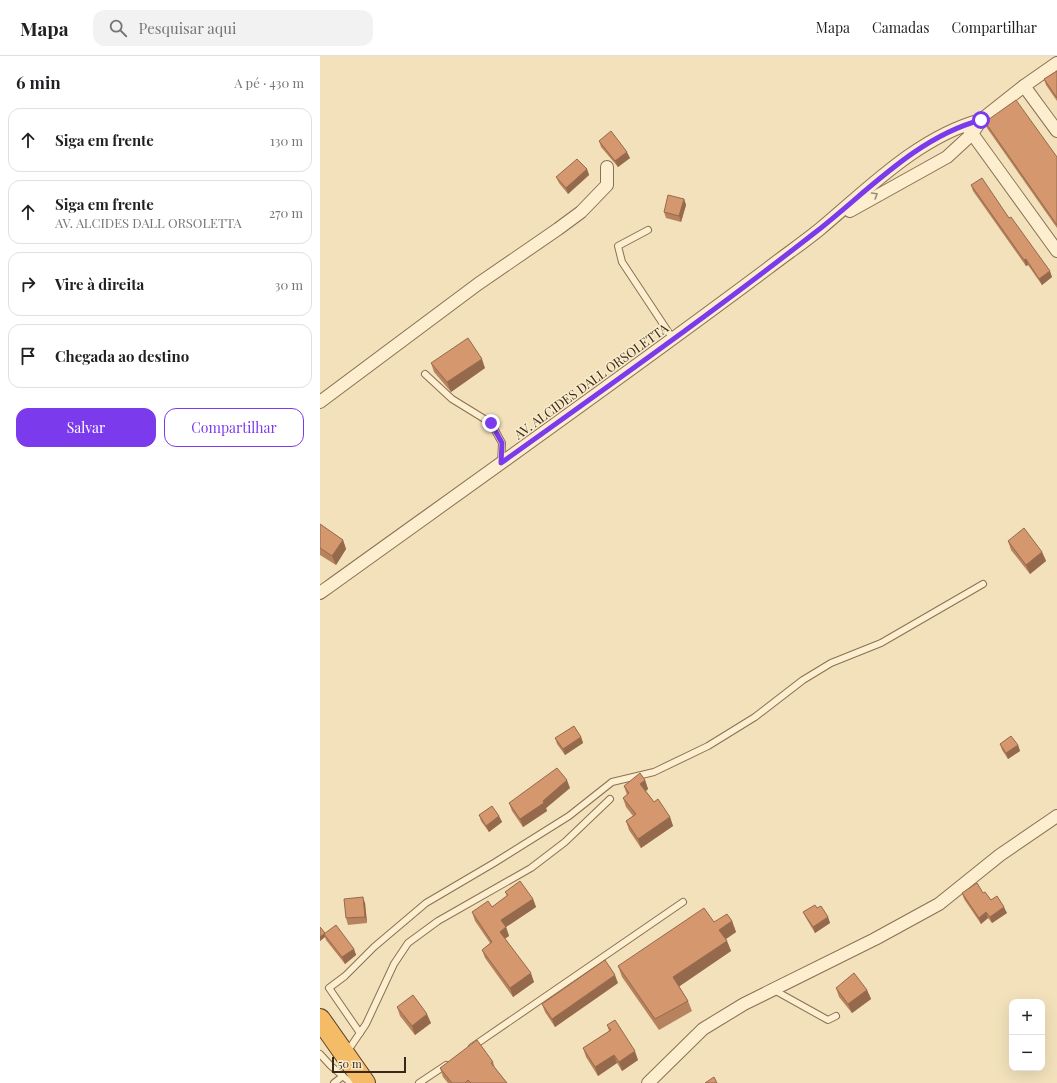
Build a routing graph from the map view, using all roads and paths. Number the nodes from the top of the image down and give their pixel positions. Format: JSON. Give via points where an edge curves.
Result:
{"nodes":[{"id":1,"x":1057,"y":63,"type":"edge"},
{"id":2,"x":1024,"y":86,"type":"junction"},
{"id":3,"x":969,"y":129,"type":"junction"},
{"id":4,"x":1057,"y":131,"type":"edge"},
{"id":5,"x":607,"y":167,"type":"dead end"},
{"id":6,"x":648,"y":230,"type":"dead end"},
{"id":7,"x":818,"y":230,"type":"junction"},
{"id":8,"x":1057,"y":251,"type":"edge"},
{"id":9,"x":673,"y":339,"type":"junction"},
{"id":10,"x":425,"y":374,"type":"dead end"},
{"id":11,"x":320,"y":402,"type":"edge"},
{"id":12,"x":501,"y":463,"type":"junction"},
{"id":13,"x":982,"y":584,"type":"dead end"},
{"id":14,"x":320,"y":593,"type":"edge"},
{"id":15,"x":610,"y":799,"type":"dead end"},
{"id":16,"x":1057,"y":816,"type":"edge"},
{"id":17,"x":683,"y":902,"type":"dead end"},
{"id":18,"x":774,"y":990,"type":"junction"},
{"id":19,"x":836,"y":1016,"type":"dead end"},
{"id":20,"x":320,"y":1019,"type":"edge"},
{"id":21,"x":360,"y":1033,"type":"junction"},
{"id":22,"x":465,"y":1052,"type":"edge"},
{"id":23,"x":320,"y":1054,"type":"edge"},
{"id":24,"x":346,"y":1055,"type":"junction"},
{"id":25,"x":452,"y":1061,"type":"edge"},
{"id":26,"x":343,"y":1076,"type":"junction"},
{"id":27,"x":334,"y":1083,"type":"edge"},
{"id":28,"x":351,"y":1083,"type":"edge"},
{"id":29,"x":365,"y":1083,"type":"edge"},
{"id":30,"x":419,"y":1083,"type":"edge"},
{"id":31,"x":648,"y":1083,"type":"edge"}],
"edges":[{"from":1,"to":2,"type":"street"},
{"from":2,"to":3,"type":"street"},
{"from":2,"to":4,"type":"street"},
{"from":3,"to":7,"type":"street","via":[[936,139],[904,160]]},
{"from":7,"to":3,"type":"street","one_way":true,"via":[[947,157]]},
{"from":3,"to":8,"type":"street"},
{"from":5,"to":11,"type":"street","via":[[607,185],[581,212],[478,284]]},
{"from":6,"to":9,"type":"lane","via":[[618,246],[622,262]]},
{"from":7,"to":9,"type":"street","name":"AV. ALCIDES DALL ORSOLETTA"},
{"from":9,"to":12,"type":"street","name":"AV. ALCIDES DALL ORSOLETTA"},
{"from":10,"to":12,"type":"lane","via":[[452,399],[491,423],[502,443]]},
{"from":12,"to":14,"type":"street","name":"AV. ALCIDES DALL ORSOLETTA"},
{"from":13,"to":21,"type":"lane","via":[[881,643],[831,663],[802,680],[755,717],[708,746],[654,772],[612,782],[569,816],[426,903],[329,988]]},
{"from":15,"to":21,"type":"lane","via":[[565,842],[531,868],[438,921],[408,943],[394,964]]},
{"from":16,"to":18,"type":"street","via":[[1000,855],[939,904]]},
{"from":17,"to":22,"type":"lane"},
{"from":18,"to":19,"type":"lane","via":[[828,1020]]},
{"from":18,"to":31,"type":"street","via":[[744,1004],[703,1029]]},
{"from":20,"to":24,"type":"highway"},
{"from":21,"to":24,"type":"lane"},
{"from":23,"to":26,"type":"lane"},
{"from":24,"to":29,"type":"highway"},
{"from":25,"to":30,"type":"lane"},
{"from":26,"to":27,"type":"lane"},
{"from":26,"to":28,"type":"lane"}]}
